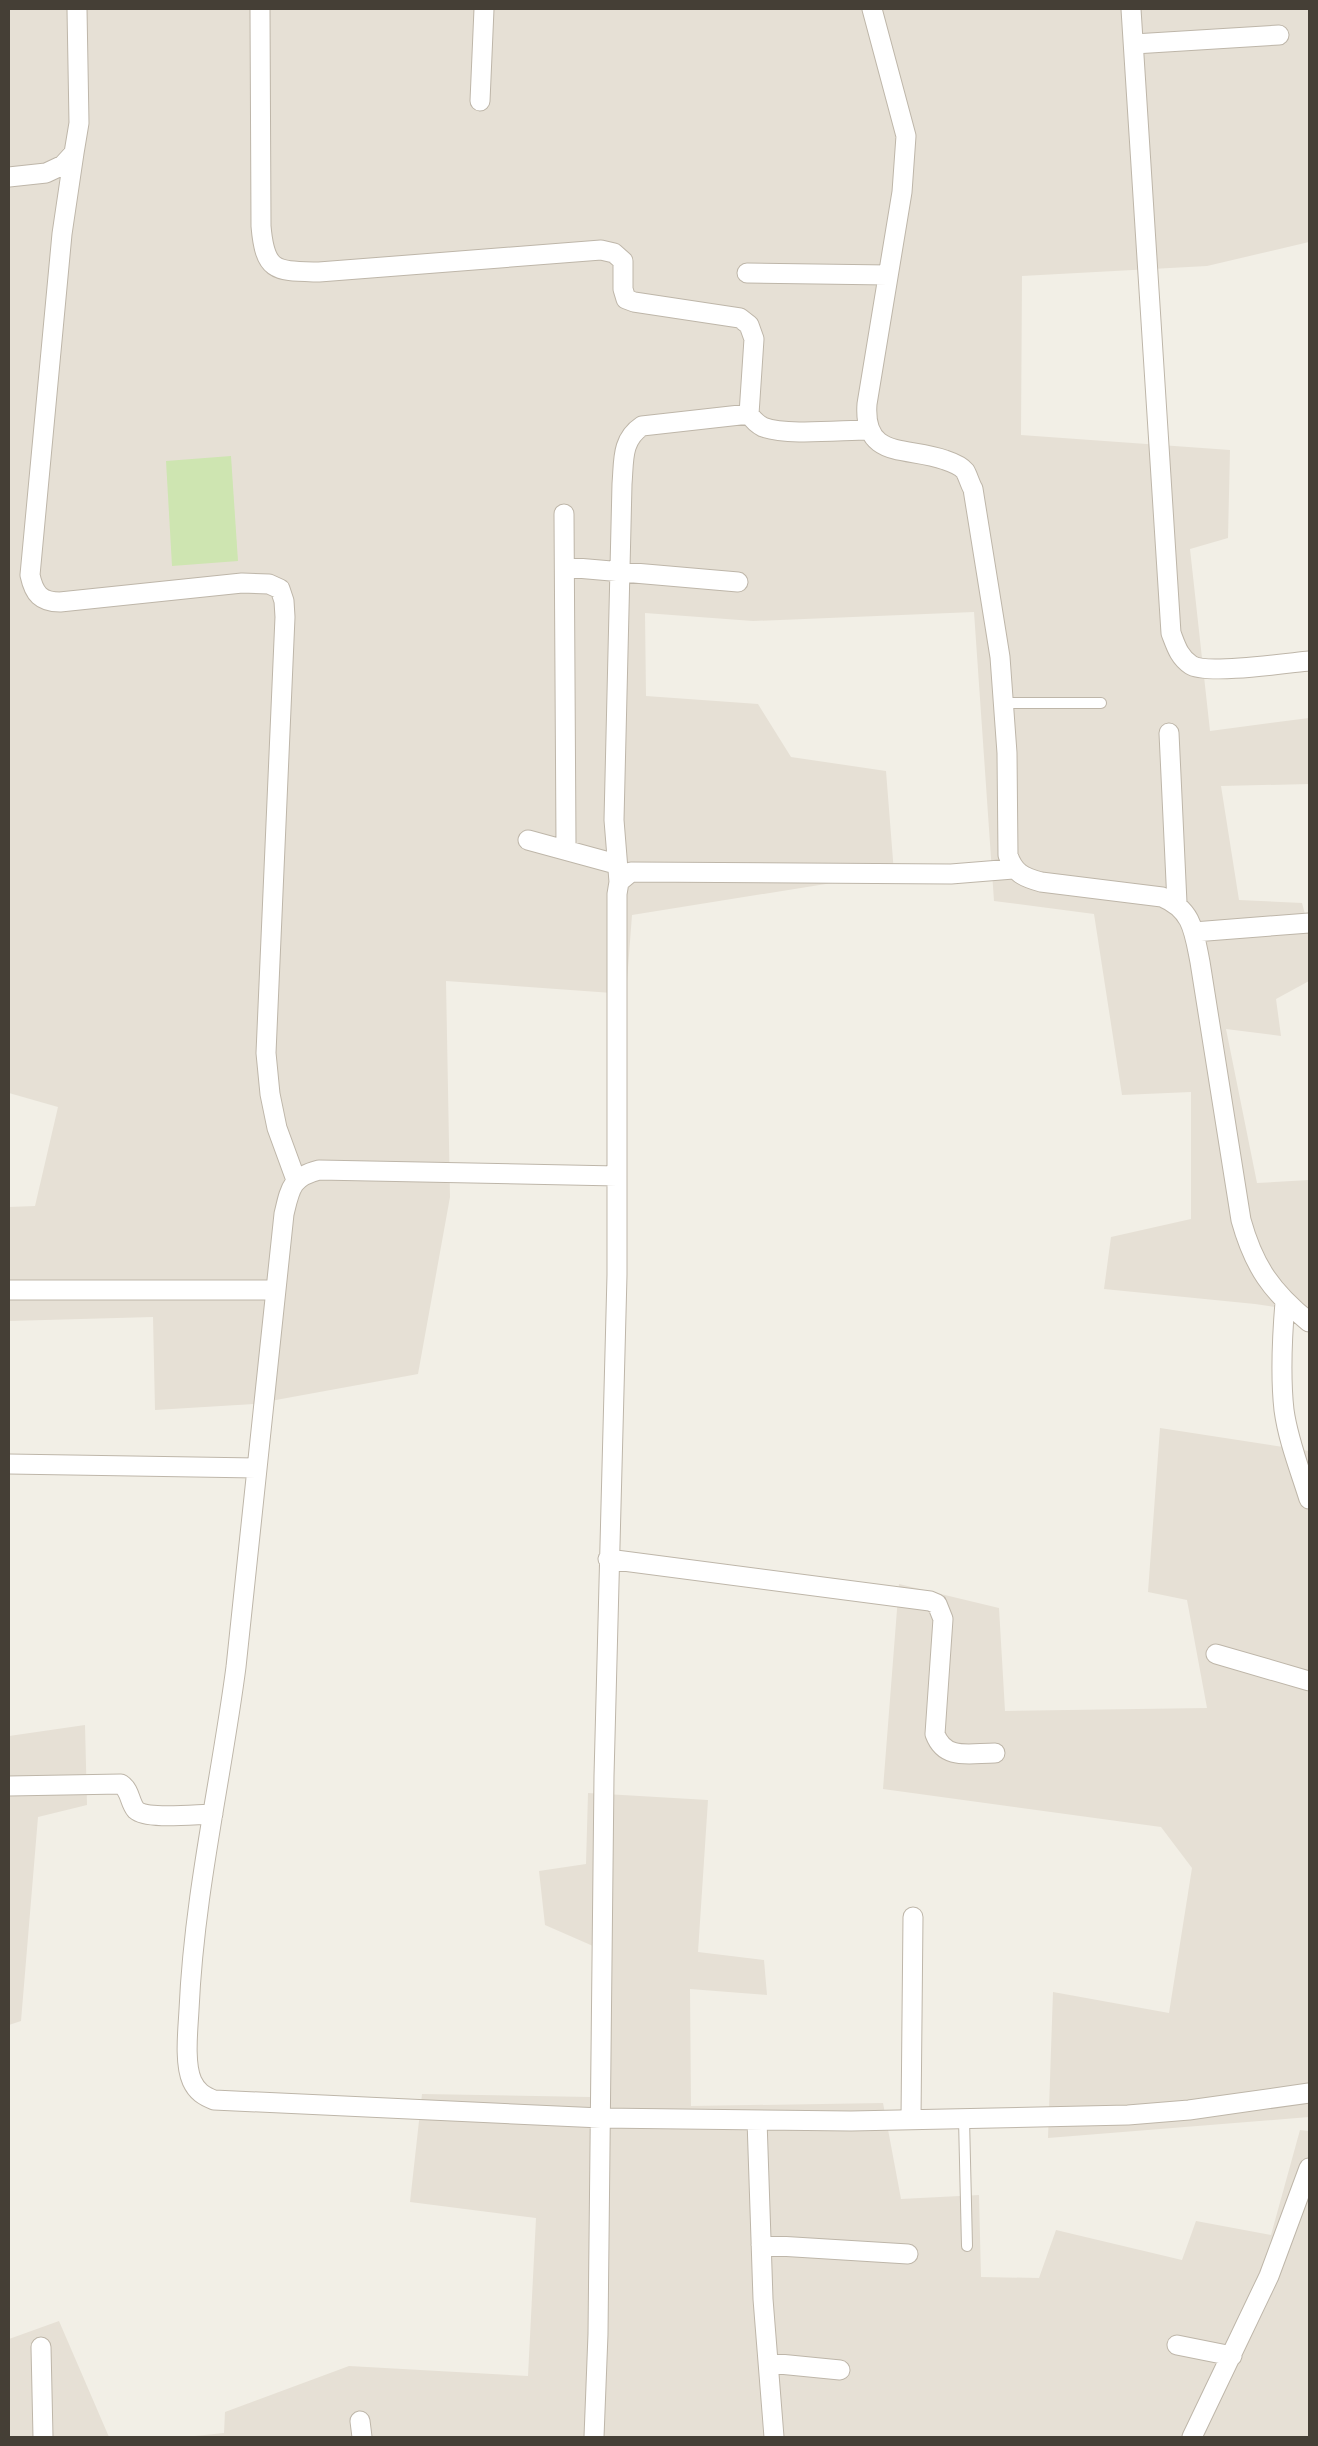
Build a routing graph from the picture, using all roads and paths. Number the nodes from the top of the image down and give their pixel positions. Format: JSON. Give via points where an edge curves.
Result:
{"nodes":[{"id":1,"x":77,"y":9,"type":"edge"},
{"id":2,"x":260,"y":9,"type":"edge"},
{"id":3,"x":484,"y":9,"type":"edge"},
{"id":4,"x":872,"y":9,"type":"edge"},
{"id":5,"x":1131,"y":9,"type":"edge"},
{"id":6,"x":1279,"y":35,"type":"dead end"},
{"id":7,"x":1134,"y":44,"type":"junction"},
{"id":8,"x":480,"y":102,"type":"dead end"},
{"id":9,"x":74,"y":153,"type":"junction"},
{"id":10,"x":9,"y":177,"type":"edge"},
{"id":11,"x":747,"y":273,"type":"dead end"},
{"id":12,"x":888,"y":275,"type":"junction"},
{"id":13,"x":749,"y":414,"type":"junction"},
{"id":14,"x":868,"y":430,"type":"junction"},
{"id":15,"x":564,"y":514,"type":"dead end"},
{"id":16,"x":564,"y":568,"type":"junction"},
{"id":17,"x":620,"y":572,"type":"junction"},
{"id":18,"x":738,"y":582,"type":"dead end"},
{"id":19,"x":1309,"y":661,"type":"edge"},
{"id":20,"x":1101,"y":702,"type":"dead end"},
{"id":21,"x":1004,"y":703,"type":"junction"},
{"id":22,"x":1169,"y":732,"type":"dead end"},
{"id":23,"x":528,"y":840,"type":"dead end"},
{"id":24,"x":566,"y":843,"type":"dead end"},
{"id":25,"x":1013,"y":869,"type":"junction"},
{"id":26,"x":618,"y":873,"type":"junction"},
{"id":27,"x":1177,"y":903,"type":"junction"},
{"id":28,"x":1309,"y":923,"type":"edge"},
{"id":29,"x":1194,"y":932,"type":"junction"},
{"id":30,"x":617,"y":1176,"type":"junction"},
{"id":31,"x":296,"y":1180,"type":"junction"},
{"id":32,"x":9,"y":1290,"type":"edge"},
{"id":33,"x":276,"y":1290,"type":"junction"},
{"id":34,"x":1284,"y":1302,"type":"junction"},
{"id":35,"x":1309,"y":1322,"type":"edge"},
{"id":36,"x":9,"y":1464,"type":"edge"},
{"id":37,"x":257,"y":1468,"type":"junction"},
{"id":38,"x":1309,"y":1499,"type":"edge"},
{"id":39,"x":608,"y":1559,"type":"junction"},
{"id":40,"x":1216,"y":1654,"type":"dead end"},
{"id":41,"x":1309,"y":1681,"type":"edge"},
{"id":42,"x":996,"y":1753,"type":"dead end"},
{"id":43,"x":9,"y":1786,"type":"edge"},
{"id":44,"x":213,"y":1814,"type":"junction"},
{"id":45,"x":913,"y":1917,"type":"dead end"},
{"id":46,"x":1309,"y":2093,"type":"edge"},
{"id":47,"x":601,"y":2118,"type":"junction"},
{"id":48,"x":964,"y":2119,"type":"junction"},
{"id":49,"x":757,"y":2120,"type":"junction"},
{"id":50,"x":912,"y":2120,"type":"junction"},
{"id":51,"x":1309,"y":2168,"type":"edge"},
{"id":52,"x":760,"y":2245,"type":"junction"},
{"id":53,"x":967,"y":2246,"type":"dead end"},
{"id":54,"x":908,"y":2254,"type":"dead end"},
{"id":55,"x":1177,"y":2345,"type":"dead end"},
{"id":56,"x":41,"y":2347,"type":"dead end"},
{"id":57,"x":1232,"y":2356,"type":"junction"},
{"id":58,"x":770,"y":2363,"type":"junction"},
{"id":59,"x":840,"y":2370,"type":"dead end"},
{"id":60,"x":43,"y":2437,"type":"edge"},
{"id":61,"x":594,"y":2437,"type":"edge"},
{"id":62,"x":774,"y":2437,"type":"edge"},
{"id":63,"x":1192,"y":2437,"type":"edge"}],
"edges":[{"from":1,"to":9,"type":"street","via":[[79,123]]},
{"from":2,"to":13,"type":"street","via":[[261,226],[263,252],[273,265],[286,271],[319,272],[592,250],[614,253],[623,261],[622,289],[626,299],[740,318],[749,325],[754,339]]},
{"from":3,"to":8,"type":"street"},
{"from":4,"to":12,"type":"street","via":[[906,136],[902,192]]},
{"from":5,"to":7,"type":"street"},
{"from":6,"to":7,"type":"street"},
{"from":7,"to":19,"type":"street","via":[[1171,633],[1179,653],[1193,666],[1221,669]]},
{"from":9,"to":10,"type":"street","via":[[63,166],[46,173]]},
{"from":9,"to":31,"type":"street","via":[[62,234],[30,575],[35,593],[42,599],[60,602],[242,583],[269,584],[280,589],[286,617],[266,1053],[277,1128]]},
{"from":11,"to":12,"type":"street"},
{"from":12,"to":14,"type":"street","via":[[867,404]]},
{"from":13,"to":14,"type":"street","via":[[764,427],[781,431]]},
{"from":13,"to":17,"type":"street","via":[[642,426],[631,434],[626,445],[622,484]]},
{"from":14,"to":21,"type":"street","via":[[875,441],[887,446],[938,457],[964,470],[976,510],[999,648]]},
{"from":15,"to":16,"type":"street"},
{"from":16,"to":17,"type":"street"},
{"from":16,"to":24,"type":"street"},
{"from":17,"to":18,"type":"street"},
{"from":17,"to":26,"type":"street","via":[[614,820]]},
{"from":20,"to":21,"type":"lane"},
{"from":21,"to":25,"type":"street","via":[[1007,840]]},
{"from":22,"to":27,"type":"street"},
{"from":23,"to":26,"type":"street"},
{"from":25,"to":26,"type":"street","via":[[958,874]]},
{"from":25,"to":27,"type":"street","via":[[1023,877],[1041,882],[1162,897]]},
{"from":26,"to":30,"type":"street"},
{"from":27,"to":29,"type":"street","via":[[1185,910]]},
{"from":28,"to":29,"type":"street"},
{"from":29,"to":34,"type":"street","via":[[1241,1220],[1260,1270]]},
{"from":30,"to":31,"type":"street","via":[[319,1170]]},
{"from":30,"to":39,"type":"street"},
{"from":31,"to":33,"type":"street","via":[[284,1214]]},
{"from":32,"to":33,"type":"street"},
{"from":33,"to":37,"type":"street"},
{"from":34,"to":35,"type":"street"},
{"from":34,"to":38,"type":"street","via":[[1284,1410]]},
{"from":36,"to":37,"type":"street"},
{"from":37,"to":44,"type":"street","via":[[235,1676]]},
{"from":39,"to":42,"type":"street","via":[[930,1600],[937,1604],[942,1619],[935,1734],[939,1745],[946,1752],[958,1754]]},
{"from":39,"to":47,"type":"street"},
{"from":40,"to":41,"type":"street"},
{"from":43,"to":44,"type":"street","via":[[121,1784],[140,1813]]},
{"from":44,"to":47,"type":"street","via":[[191,1968],[189,2064],[192,2080],[200,2094],[214,2100]]},
{"from":45,"to":50,"type":"street"},
{"from":46,"to":48,"type":"street","via":[[1128,2115]]},
{"from":47,"to":49,"type":"street"},
{"from":47,"to":61,"type":"street"},
{"from":48,"to":50,"type":"street"},
{"from":48,"to":53,"type":"lane"},
{"from":49,"to":50,"type":"street"},
{"from":49,"to":52,"type":"street"},
{"from":51,"to":57,"type":"street","via":[[1269,2276]]},
{"from":52,"to":54,"type":"street"},
{"from":52,"to":58,"type":"street"},
{"from":55,"to":57,"type":"street"},
{"from":56,"to":60,"type":"street"},
{"from":57,"to":63,"type":"street"},
{"from":58,"to":59,"type":"street"},
{"from":58,"to":62,"type":"street"}]}
